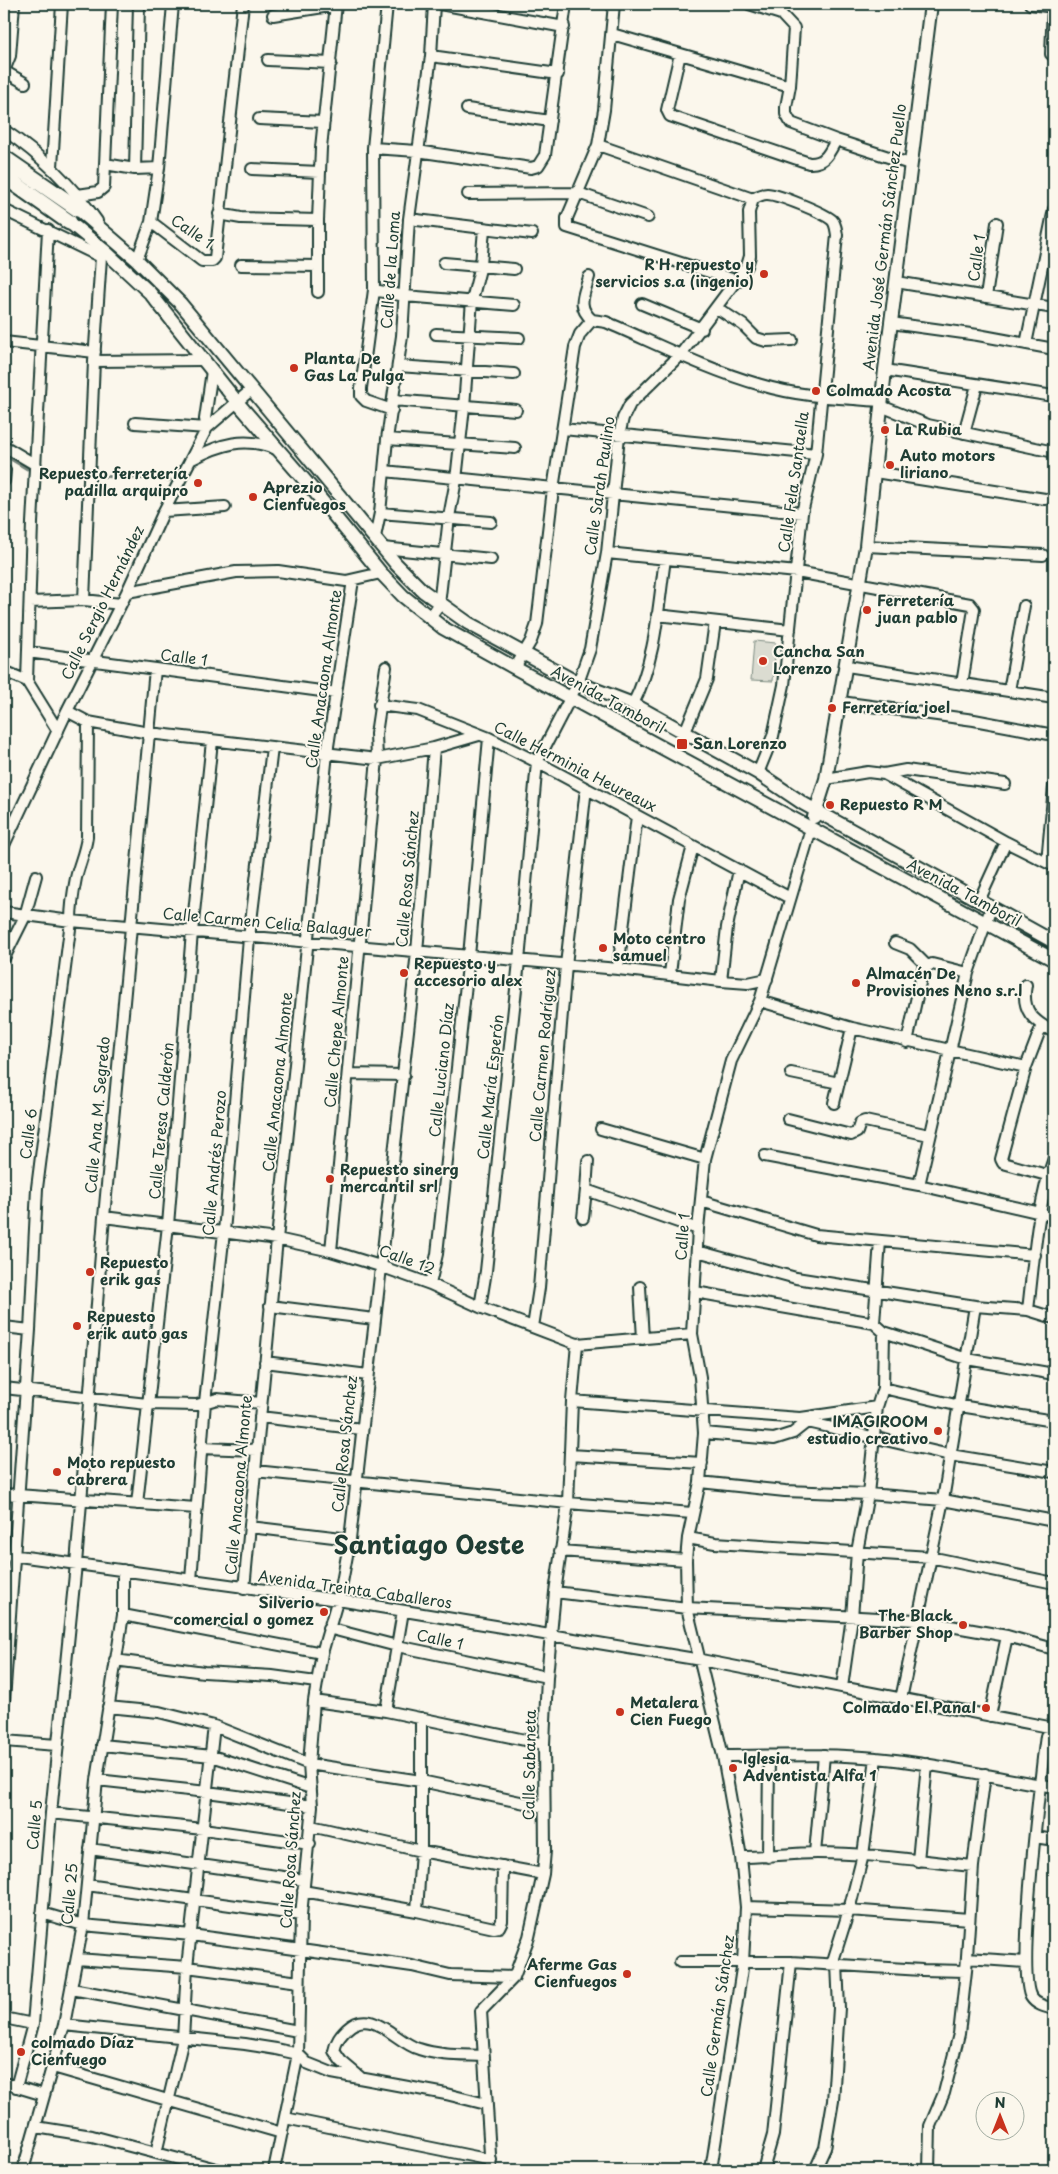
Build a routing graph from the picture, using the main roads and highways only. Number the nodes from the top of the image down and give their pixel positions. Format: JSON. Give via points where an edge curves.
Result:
{"nodes":[{"id":1,"x":931,"y":4,"type":"edge"},
{"id":2,"x":4,"y":158,"type":"edge"},
{"id":3,"x":4,"y":176,"type":"edge"},
{"id":4,"x":78,"y":202,"type":"joint"},
{"id":5,"x":69,"y":222,"type":"joint"},
{"id":6,"x":816,"y":811,"type":"junction"},
{"id":7,"x":810,"y":829,"type":"junction"},
{"id":8,"x":1054,"y":942,"type":"edge"},
{"id":9,"x":1054,"y":960,"type":"edge"}],
"edges":[{"from":1,"to":6,"type":"main road","name":"Avenida José Germán Sánchez Puello","via":[[861,584],[826,779]]},
{"from":2,"to":4,"type":"highway"},
{"from":3,"to":5,"type":"highway"},
{"from":4,"to":6,"type":"main road","name":"Avenida Tamboril","via":[[181,304],[414,584],[468,624],[578,683],[633,704],[758,773]]},
{"from":5,"to":7,"type":"main road","name":"Avenida Tamboril","via":[[150,293],[237,402],[402,596],[458,637]]},
{"from":6,"to":7,"type":"main road","name":"Avenida José Germán Sánchez Puello"},
{"from":6,"to":8,"type":"main road","name":"Avenida Tamboril"},
{"from":7,"to":9,"type":"main road","name":"Avenida Tamboril"}]}
